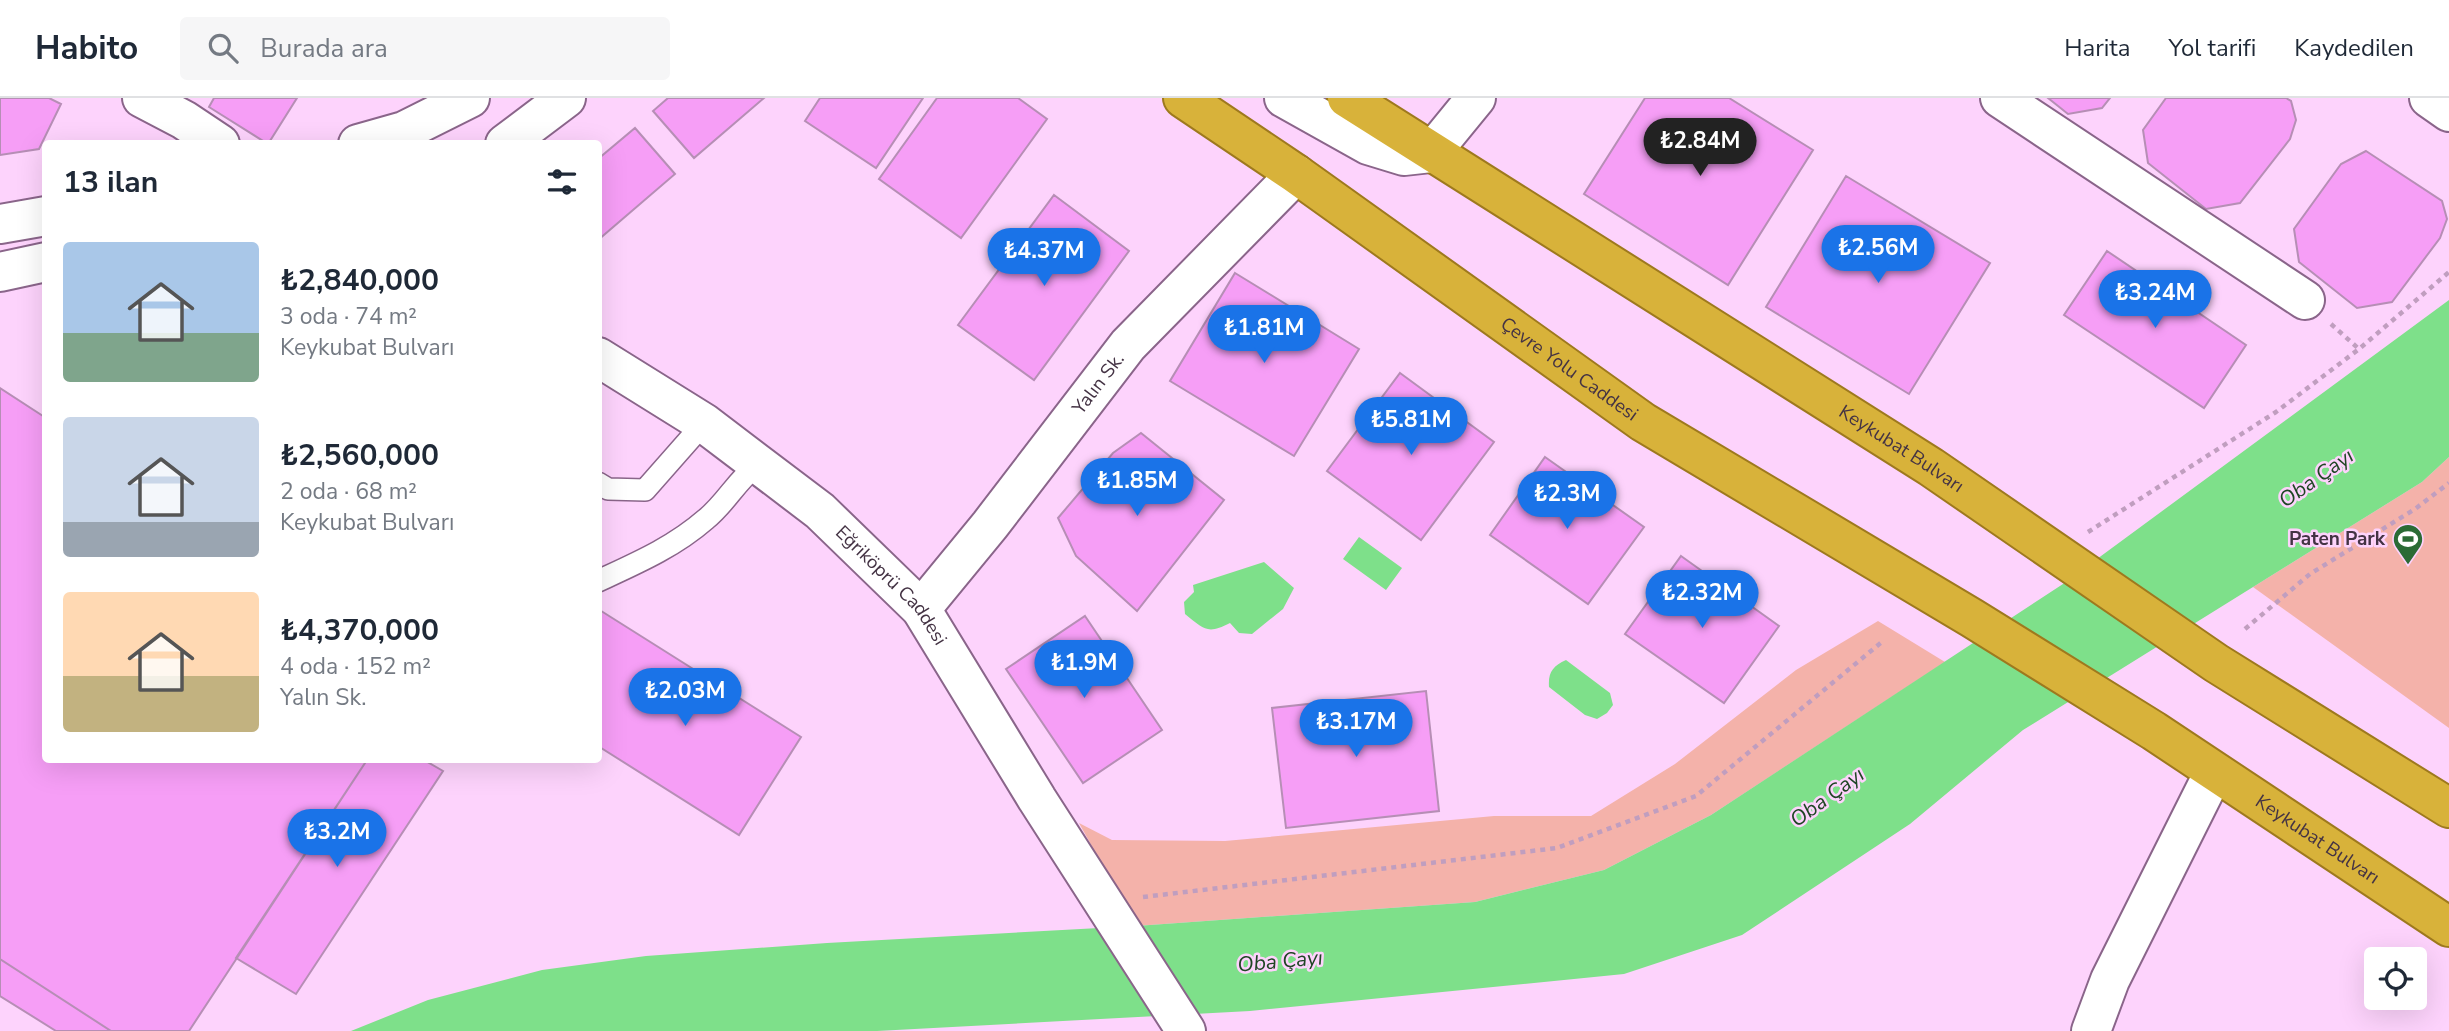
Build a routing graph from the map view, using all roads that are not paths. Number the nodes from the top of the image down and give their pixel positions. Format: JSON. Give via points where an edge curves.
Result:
{"nodes":[{"id":1,"x":142,"y":98,"type":"edge"},
{"id":2,"x":470,"y":98,"type":"edge"},
{"id":3,"x":566,"y":98,"type":"edge"},
{"id":4,"x":1183,"y":98,"type":"edge"},
{"id":5,"x":1284,"y":98,"type":"edge"},
{"id":6,"x":1347,"y":98,"type":"edge"},
{"id":7,"x":1476,"y":98,"type":"edge"},
{"id":8,"x":2000,"y":98,"type":"edge"},
{"id":9,"x":2429,"y":98,"type":"edge"},
{"id":10,"x":191,"y":109,"type":"edge"},
{"id":11,"x":2449,"y":112,"type":"edge"},
{"id":12,"x":217,"y":140,"type":"edge"},
{"id":13,"x":372,"y":140,"type":"edge"},
{"id":14,"x":510,"y":140,"type":"edge"},
{"id":15,"x":1431,"y":153,"type":"junction"},
{"id":16,"x":1296,"y":174,"type":"junction"},
{"id":17,"x":42,"y":217,"type":"edge"},
{"id":18,"x":0,"y":224,"type":"edge"},
{"id":19,"x":42,"y":263,"type":"edge"},
{"id":20,"x":0,"y":272,"type":"edge"},
{"id":21,"x":2305,"y":300,"type":"dead end"},
{"id":22,"x":602,"y":359,"type":"edge"},
{"id":23,"x":704,"y":423,"type":"junction"},
{"id":24,"x":758,"y":464,"type":"junction"},
{"id":25,"x":602,"y":485,"type":"edge"},
{"id":26,"x":602,"y":579,"type":"edge"},
{"id":27,"x":921,"y":609,"type":"junction"},
{"id":28,"x":1972,"y":618,"type":"joint"},
{"id":29,"x":2214,"y":772,"type":"junction"},
{"id":30,"x":2449,"y":808,"type":"edge"},
{"id":31,"x":2449,"y":927,"type":"edge"},
{"id":32,"x":1186,"y":1031,"type":"edge"},
{"id":33,"x":2091,"y":1031,"type":"edge"}],
"edges":[{"from":1,"to":10,"type":"street"},
{"from":2,"to":13,"type":"street","via":[[404,131]]},
{"from":3,"to":14,"type":"street"},
{"from":4,"to":16,"type":"highway","name":"Çevre Yolu Caddesi"},
{"from":5,"to":15,"type":"street","via":[[1368,145],[1404,156]]},
{"from":6,"to":15,"type":"highway","name":"Keykubat Bulvarı"},
{"from":7,"to":15,"type":"street"},
{"from":8,"to":21,"type":"street"},
{"from":9,"to":11,"type":"street"},
{"from":10,"to":12,"type":"street"},
{"from":15,"to":30,"type":"highway","name":"Keykubat Bulvarı","via":[[1931,467],[2216,663]]},
{"from":16,"to":27,"type":"street","name":"Yalın Sk.","via":[[1128,345]]},
{"from":16,"to":28,"type":"highway","name":"Çevre Yolu Caddesi","via":[[1643,422]]},
{"from":17,"to":18,"type":"street"},
{"from":19,"to":20,"type":"street"},
{"from":22,"to":23,"type":"street","name":"Eğriköprü Caddesi"},
{"from":23,"to":24,"type":"street","name":"Eğriköprü Caddesi"},
{"from":23,"to":25,"type":"lane","via":[[645,490]]},
{"from":24,"to":26,"type":"lane","via":[[709,518],[664,551]]},
{"from":24,"to":27,"type":"street","name":"Eğriköprü Caddesi","via":[[820,511]]},
{"from":27,"to":32,"type":"street","name":"Eğriköprü Caddesi"},
{"from":28,"to":29,"type":"highway","name":"Keykubat Bulvarı"},
{"from":29,"to":31,"type":"highway","name":"Keykubat Bulvarı"},
{"from":29,"to":33,"type":"street","via":[[2110,980]]}]}
